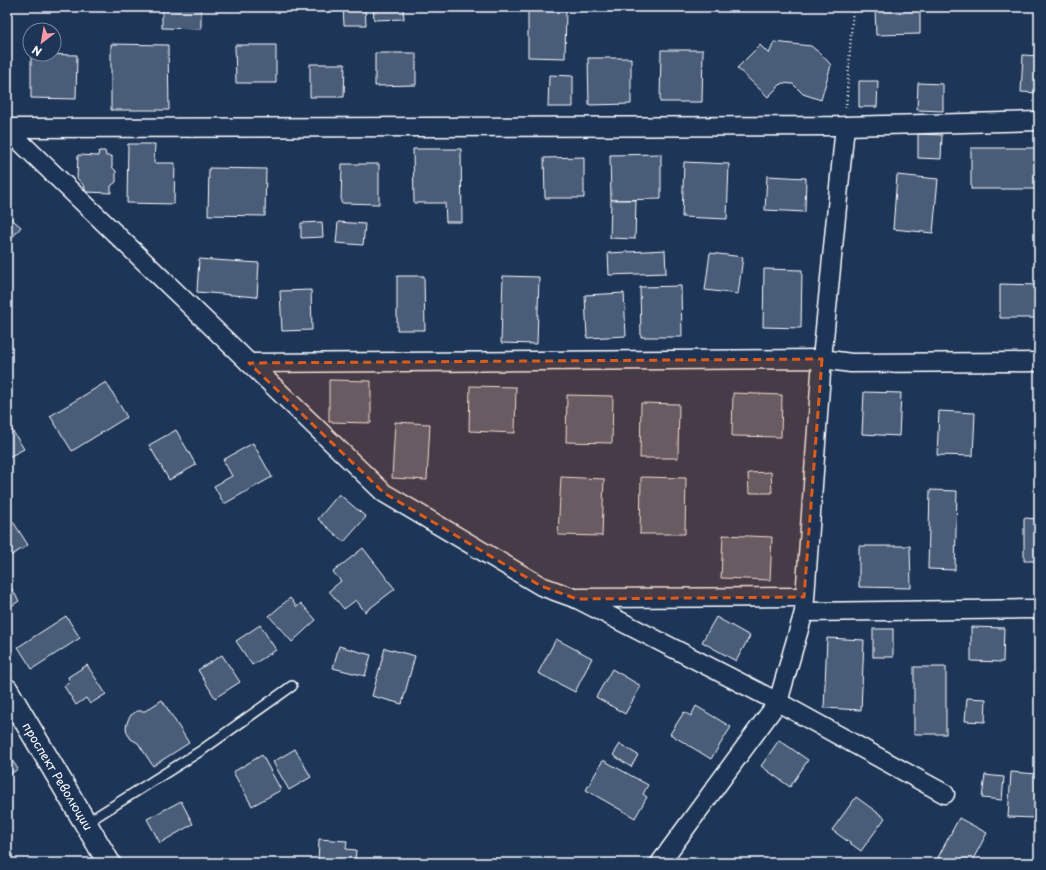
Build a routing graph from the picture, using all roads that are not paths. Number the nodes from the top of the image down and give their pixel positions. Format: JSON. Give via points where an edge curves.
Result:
{"nodes":[{"id":1,"x":1039,"y":121,"type":"edge"},
{"id":2,"x":845,"y":126,"type":"junction"},
{"id":3,"x":7,"y":128,"type":"edge"},
{"id":4,"x":822,"y":359,"type":"junction"},
{"id":5,"x":1039,"y":362,"type":"edge"},
{"id":6,"x":249,"y":363,"type":"junction"},
{"id":7,"x":576,"y":598,"type":"junction"},
{"id":8,"x":804,"y":604,"type":"junction"},
{"id":9,"x":1039,"y":610,"type":"edge"},
{"id":10,"x":292,"y":686,"type":"dead end"},
{"id":11,"x":7,"y":690,"type":"edge"},
{"id":12,"x":778,"y":702,"type":"junction"},
{"id":13,"x":945,"y":794,"type":"dead end"},
{"id":14,"x":86,"y":823,"type":"junction"},
{"id":15,"x":109,"y":863,"type":"edge"},
{"id":16,"x":660,"y":863,"type":"edge"}],
"edges":[{"from":1,"to":2,"type":"street"},
{"from":2,"to":3,"type":"street"},
{"from":2,"to":4,"type":"street"},
{"from":3,"to":6,"type":"street"},
{"from":4,"to":5,"type":"street","via":[[851,363]]},
{"from":4,"to":6,"type":"street"},
{"from":4,"to":8,"type":"street"},
{"from":6,"to":7,"type":"street","via":[[384,494],[541,586]]},
{"from":7,"to":8,"type":"street"},
{"from":7,"to":12,"type":"street"},
{"from":8,"to":9,"type":"street"},
{"from":8,"to":12,"type":"street"},
{"from":10,"to":14,"type":"lane","via":[[202,750]]},
{"from":11,"to":14,"type":"street","name":"проспект Революции"},
{"from":12,"to":13,"type":"street"},
{"from":12,"to":16,"type":"street"},
{"from":14,"to":15,"type":"street","name":"проспект Революции"}]}
